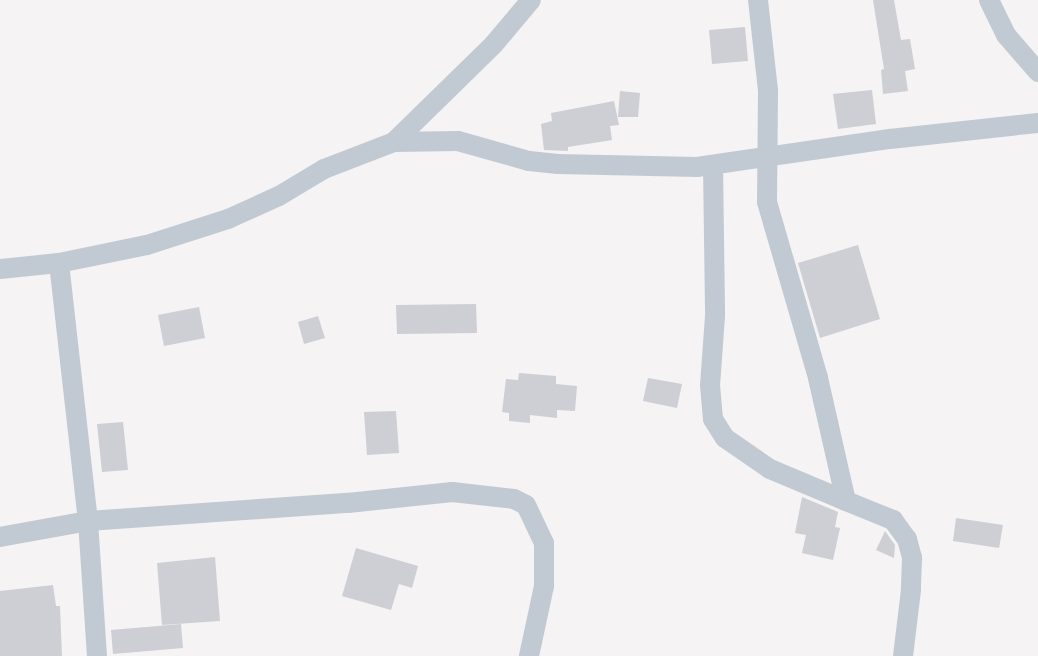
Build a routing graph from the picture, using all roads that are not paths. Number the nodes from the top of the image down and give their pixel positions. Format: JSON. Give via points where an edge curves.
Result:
{"nodes":[{"id":1,"x":531,"y":0,"type":"edge"},
{"id":2,"x":758,"y":0,"type":"edge"},
{"id":3,"x":989,"y":0,"type":"edge"},
{"id":4,"x":1038,"y":72,"type":"edge"},
{"id":5,"x":1038,"y":123,"type":"edge"},
{"id":6,"x":394,"y":142,"type":"junction"},
{"id":7,"x":769,"y":157,"type":"junction"},
{"id":8,"x":713,"y":166,"type":"junction"},
{"id":9,"x":59,"y":263,"type":"junction"},
{"id":10,"x":0,"y":269,"type":"edge"},
{"id":11,"x":846,"y":501,"type":"junction"},
{"id":12,"x":88,"y":521,"type":"junction"},
{"id":13,"x":0,"y":537,"type":"edge"},
{"id":14,"x":97,"y":656,"type":"edge"},
{"id":15,"x":529,"y":656,"type":"edge"},
{"id":16,"x":903,"y":656,"type":"edge"}],
"edges":[{"from":1,"to":6,"type":"street"},
{"from":2,"to":7,"type":"street"},
{"from":3,"to":4,"type":"street","via":[[1006,35]]},
{"from":5,"to":7,"type":"street"},
{"from":6,"to":8,"type":"street","via":[[458,141],[558,164]]},
{"from":6,"to":9,"type":"street","via":[[324,169],[228,219],[147,245]]},
{"from":7,"to":8,"type":"street"},
{"from":7,"to":11,"type":"street","via":[[767,202],[818,378]]},
{"from":8,"to":11,"type":"street","via":[[713,419],[725,438],[770,469]]},
{"from":9,"to":10,"type":"street"},
{"from":9,"to":12,"type":"street"},
{"from":11,"to":16,"type":"street","via":[[893,520],[907,539],[911,590]]},
{"from":12,"to":13,"type":"street"},
{"from":12,"to":14,"type":"street"},
{"from":12,"to":15,"type":"street","via":[[452,492],[514,499],[526,505],[544,543],[544,586]]}]}
